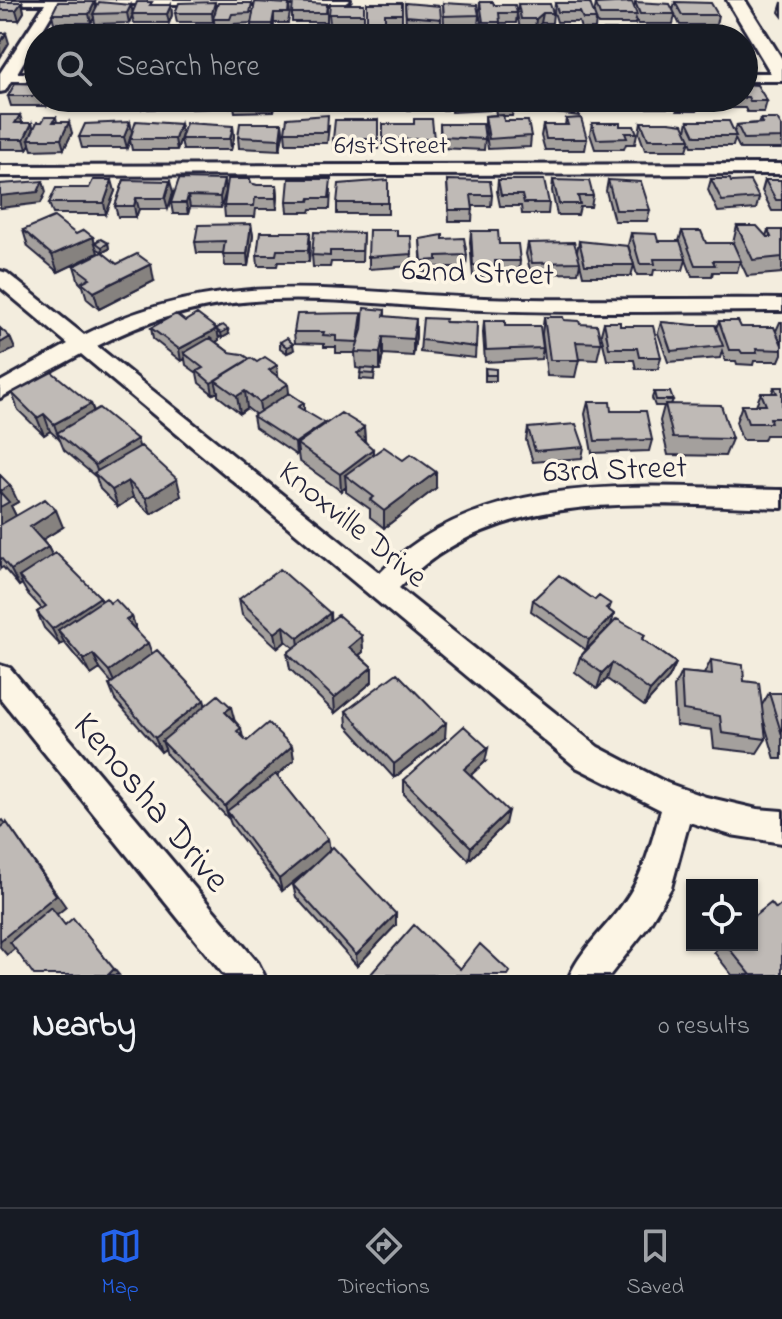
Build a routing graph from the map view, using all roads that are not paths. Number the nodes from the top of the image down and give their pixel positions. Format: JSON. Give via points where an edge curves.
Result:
{"nodes":[{"id":1,"x":0,"y":0,"type":"edge"},
{"id":2,"x":54,"y":0,"type":"edge"},
{"id":3,"x":344,"y":0,"type":"edge"},
{"id":4,"x":736,"y":0,"type":"edge"},
{"id":5,"x":39,"y":24,"type":"edge"},
{"id":6,"x":751,"y":24,"type":"edge"},
{"id":7,"x":758,"y":36,"type":"edge"},
{"id":8,"x":24,"y":47,"type":"edge"},
{"id":9,"x":782,"y":76,"type":"edge"},
{"id":10,"x":758,"y":77,"type":"edge"},
{"id":11,"x":24,"y":79,"type":"edge"},
{"id":12,"x":2,"y":81,"type":"edge"},
{"id":13,"x":782,"y":169,"type":"edge"},
{"id":14,"x":0,"y":171,"type":"edge"},
{"id":15,"x":0,"y":277,"type":"edge"},
{"id":16,"x":782,"y":305,"type":"edge"},
{"id":17,"x":84,"y":346,"type":"junction"},
{"id":18,"x":0,"y":391,"type":"edge"},
{"id":19,"x":782,"y":499,"type":"edge"},
{"id":20,"x":381,"y":589,"type":"junction"},
{"id":21,"x":0,"y":677,"type":"edge"},
{"id":22,"x":679,"y":801,"type":"junction"},
{"id":23,"x":782,"y":827,"type":"edge"},
{"id":24,"x":246,"y":975,"type":"edge"},
{"id":25,"x":588,"y":975,"type":"edge"}],
"edges":[{"from":1,"to":2,"type":"street"},
{"from":2,"to":3,"type":"street"},
{"from":2,"to":5,"type":"street"},
{"from":4,"to":6,"type":"main road"},
{"from":7,"to":9,"type":"main road"},
{"from":8,"to":12,"type":"street"},
{"from":9,"to":10,"type":"street"},
{"from":11,"to":12,"type":"street"},
{"from":13,"to":14,"type":"street","name":"61st Street"},
{"from":15,"to":17,"type":"street","name":"Knoxville Drive"},
{"from":16,"to":17,"type":"street","name":"62nd Street","via":[[484,304],[230,295],[172,306]]},
{"from":17,"to":18,"type":"street","name":"62nd Street"},
{"from":17,"to":20,"type":"street","name":"Knoxville Drive"},
{"from":19,"to":20,"type":"street","name":"63rd Street","via":[[593,498],[511,510],[429,545]]},
{"from":20,"to":22,"type":"street","name":"Knoxville Drive","via":[[587,757]]},
{"from":21,"to":24,"type":"street","name":"Kenosha Drive"},
{"from":22,"to":23,"type":"street","name":"Knoxville Drive","via":[[725,817]]},
{"from":22,"to":25,"type":"street","via":[[659,876]]}]}
